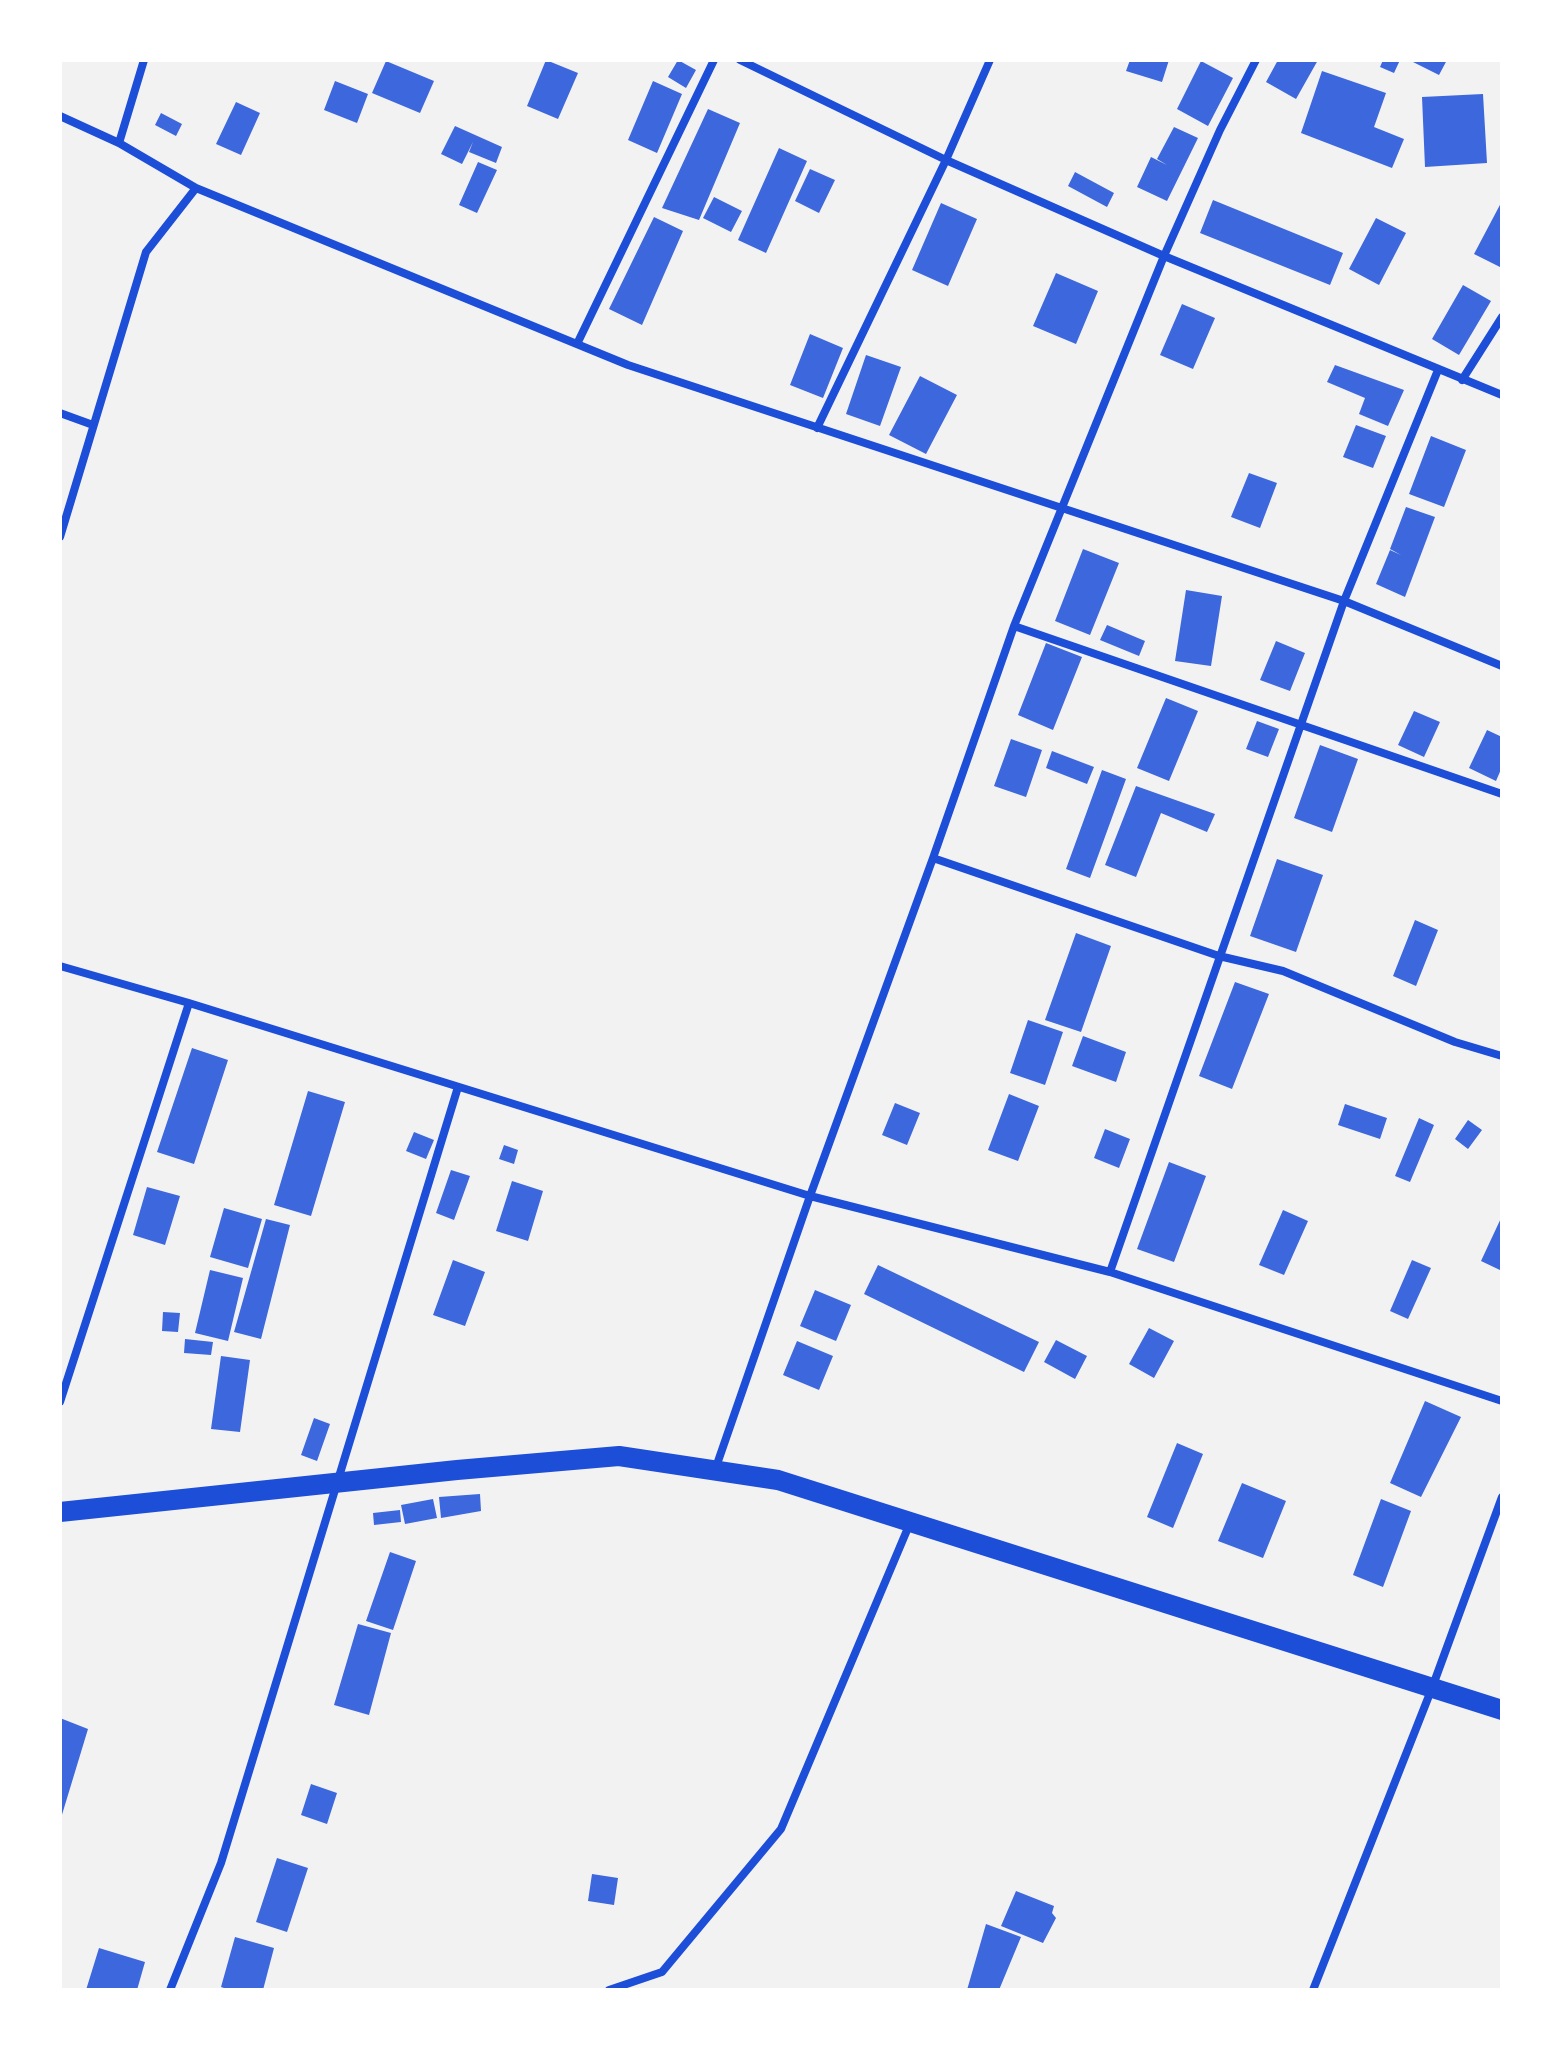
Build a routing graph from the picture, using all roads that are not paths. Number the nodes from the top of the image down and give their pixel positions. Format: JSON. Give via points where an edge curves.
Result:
{"nodes":[{"id":1,"x":144,"y":60,"type":"edge"},
{"id":2,"x":714,"y":60,"type":"edge"},
{"id":3,"x":740,"y":60,"type":"edge"},
{"id":4,"x":990,"y":60,"type":"edge"},
{"id":5,"x":1256,"y":60,"type":"edge"},
{"id":6,"x":60,"y":116,"type":"edge"},
{"id":7,"x":119,"y":143,"type":"junction"},
{"id":8,"x":946,"y":160,"type":"junction"},
{"id":9,"x":196,"y":188,"type":"junction"},
{"id":10,"x":1164,"y":256,"type":"junction"},
{"id":11,"x":1502,"y":317,"type":"edge"},
{"id":12,"x":577,"y":344,"type":"junction"},
{"id":13,"x":1438,"y":370,"type":"junction"},
{"id":14,"x":1462,"y":380,"type":"junction"},
{"id":15,"x":1502,"y":395,"type":"edge"},
{"id":16,"x":60,"y":413,"type":"edge"},
{"id":17,"x":93,"y":425,"type":"junction"},
{"id":18,"x":817,"y":428,"type":"junction"},
{"id":19,"x":1061,"y":510,"type":"junction"},
{"id":20,"x":60,"y":537,"type":"edge"},
{"id":21,"x":1344,"y":601,"type":"junction"},
{"id":22,"x":1014,"y":626,"type":"junction"},
{"id":23,"x":1502,"y":666,"type":"edge"},
{"id":24,"x":1300,"y":726,"type":"junction"},
{"id":25,"x":1502,"y":794,"type":"edge"},
{"id":26,"x":933,"y":858,"type":"junction"},
{"id":27,"x":1219,"y":956,"type":"junction"},
{"id":28,"x":60,"y":966,"type":"edge"},
{"id":29,"x":189,"y":1003,"type":"junction"},
{"id":30,"x":1502,"y":1056,"type":"edge"},
{"id":31,"x":458,"y":1087,"type":"junction"},
{"id":32,"x":810,"y":1196,"type":"junction"},
{"id":33,"x":1110,"y":1272,"type":"junction"},
{"id":34,"x":1502,"y":1401,"type":"edge"},
{"id":35,"x":60,"y":1402,"type":"edge"},
{"id":36,"x":715,"y":1470,"type":"junction"},
{"id":37,"x":339,"y":1483,"type":"junction"},
{"id":38,"x":1502,"y":1497,"type":"edge"},
{"id":39,"x":60,"y":1512,"type":"edge"},
{"id":40,"x":910,"y":1523,"type":"junction"},
{"id":41,"x":1432,"y":1688,"type":"junction"},
{"id":42,"x":1502,"y":1710,"type":"edge"},
{"id":43,"x":170,"y":1990,"type":"edge"},
{"id":44,"x":609,"y":1990,"type":"edge"},
{"id":45,"x":1313,"y":1990,"type":"edge"}],
"edges":[{"from":1,"to":7,"type":"street"},
{"from":2,"to":12,"type":"street"},
{"from":3,"to":8,"type":"street"},
{"from":4,"to":8,"type":"street"},
{"from":5,"to":10,"type":"street"},
{"from":6,"to":7,"type":"street"},
{"from":7,"to":9,"type":"street"},
{"from":8,"to":10,"type":"street"},
{"from":8,"to":18,"type":"street"},
{"from":9,"to":12,"type":"street"},
{"from":9,"to":17,"type":"street","via":[[146,252]]},
{"from":10,"to":13,"type":"street"},
{"from":10,"to":19,"type":"street"},
{"from":11,"to":14,"type":"street"},
{"from":12,"to":18,"type":"street"},
{"from":13,"to":14,"type":"street"},
{"from":13,"to":21,"type":"street"},
{"from":14,"to":15,"type":"street"},
{"from":16,"to":17,"type":"street"},
{"from":17,"to":20,"type":"street"},
{"from":18,"to":19,"type":"street"},
{"from":19,"to":21,"type":"street"},
{"from":19,"to":22,"type":"street"},
{"from":21,"to":23,"type":"street"},
{"from":21,"to":24,"type":"street"},
{"from":22,"to":24,"type":"street"},
{"from":22,"to":26,"type":"street"},
{"from":24,"to":25,"type":"street"},
{"from":24,"to":27,"type":"street"},
{"from":26,"to":27,"type":"street"},
{"from":26,"to":32,"type":"street"},
{"from":27,"to":30,"type":"street","via":[[1283,971]]},
{"from":27,"to":33,"type":"street"},
{"from":28,"to":29,"type":"street"},
{"from":29,"to":31,"type":"street"},
{"from":29,"to":35,"type":"street"},
{"from":31,"to":32,"type":"street"},
{"from":31,"to":37,"type":"street"},
{"from":32,"to":33,"type":"street"},
{"from":32,"to":36,"type":"street"},
{"from":33,"to":34,"type":"street"},
{"from":36,"to":37,"type":"highway","via":[[619,1456]]},
{"from":36,"to":40,"type":"highway","via":[[778,1480]]},
{"from":37,"to":39,"type":"highway"},
{"from":37,"to":43,"type":"street","via":[[221,1863]]},
{"from":38,"to":41,"type":"street"},
{"from":40,"to":41,"type":"highway"},
{"from":40,"to":44,"type":"street","via":[[781,1829],[662,1972]]},
{"from":41,"to":42,"type":"highway"},
{"from":41,"to":45,"type":"street"}]}
